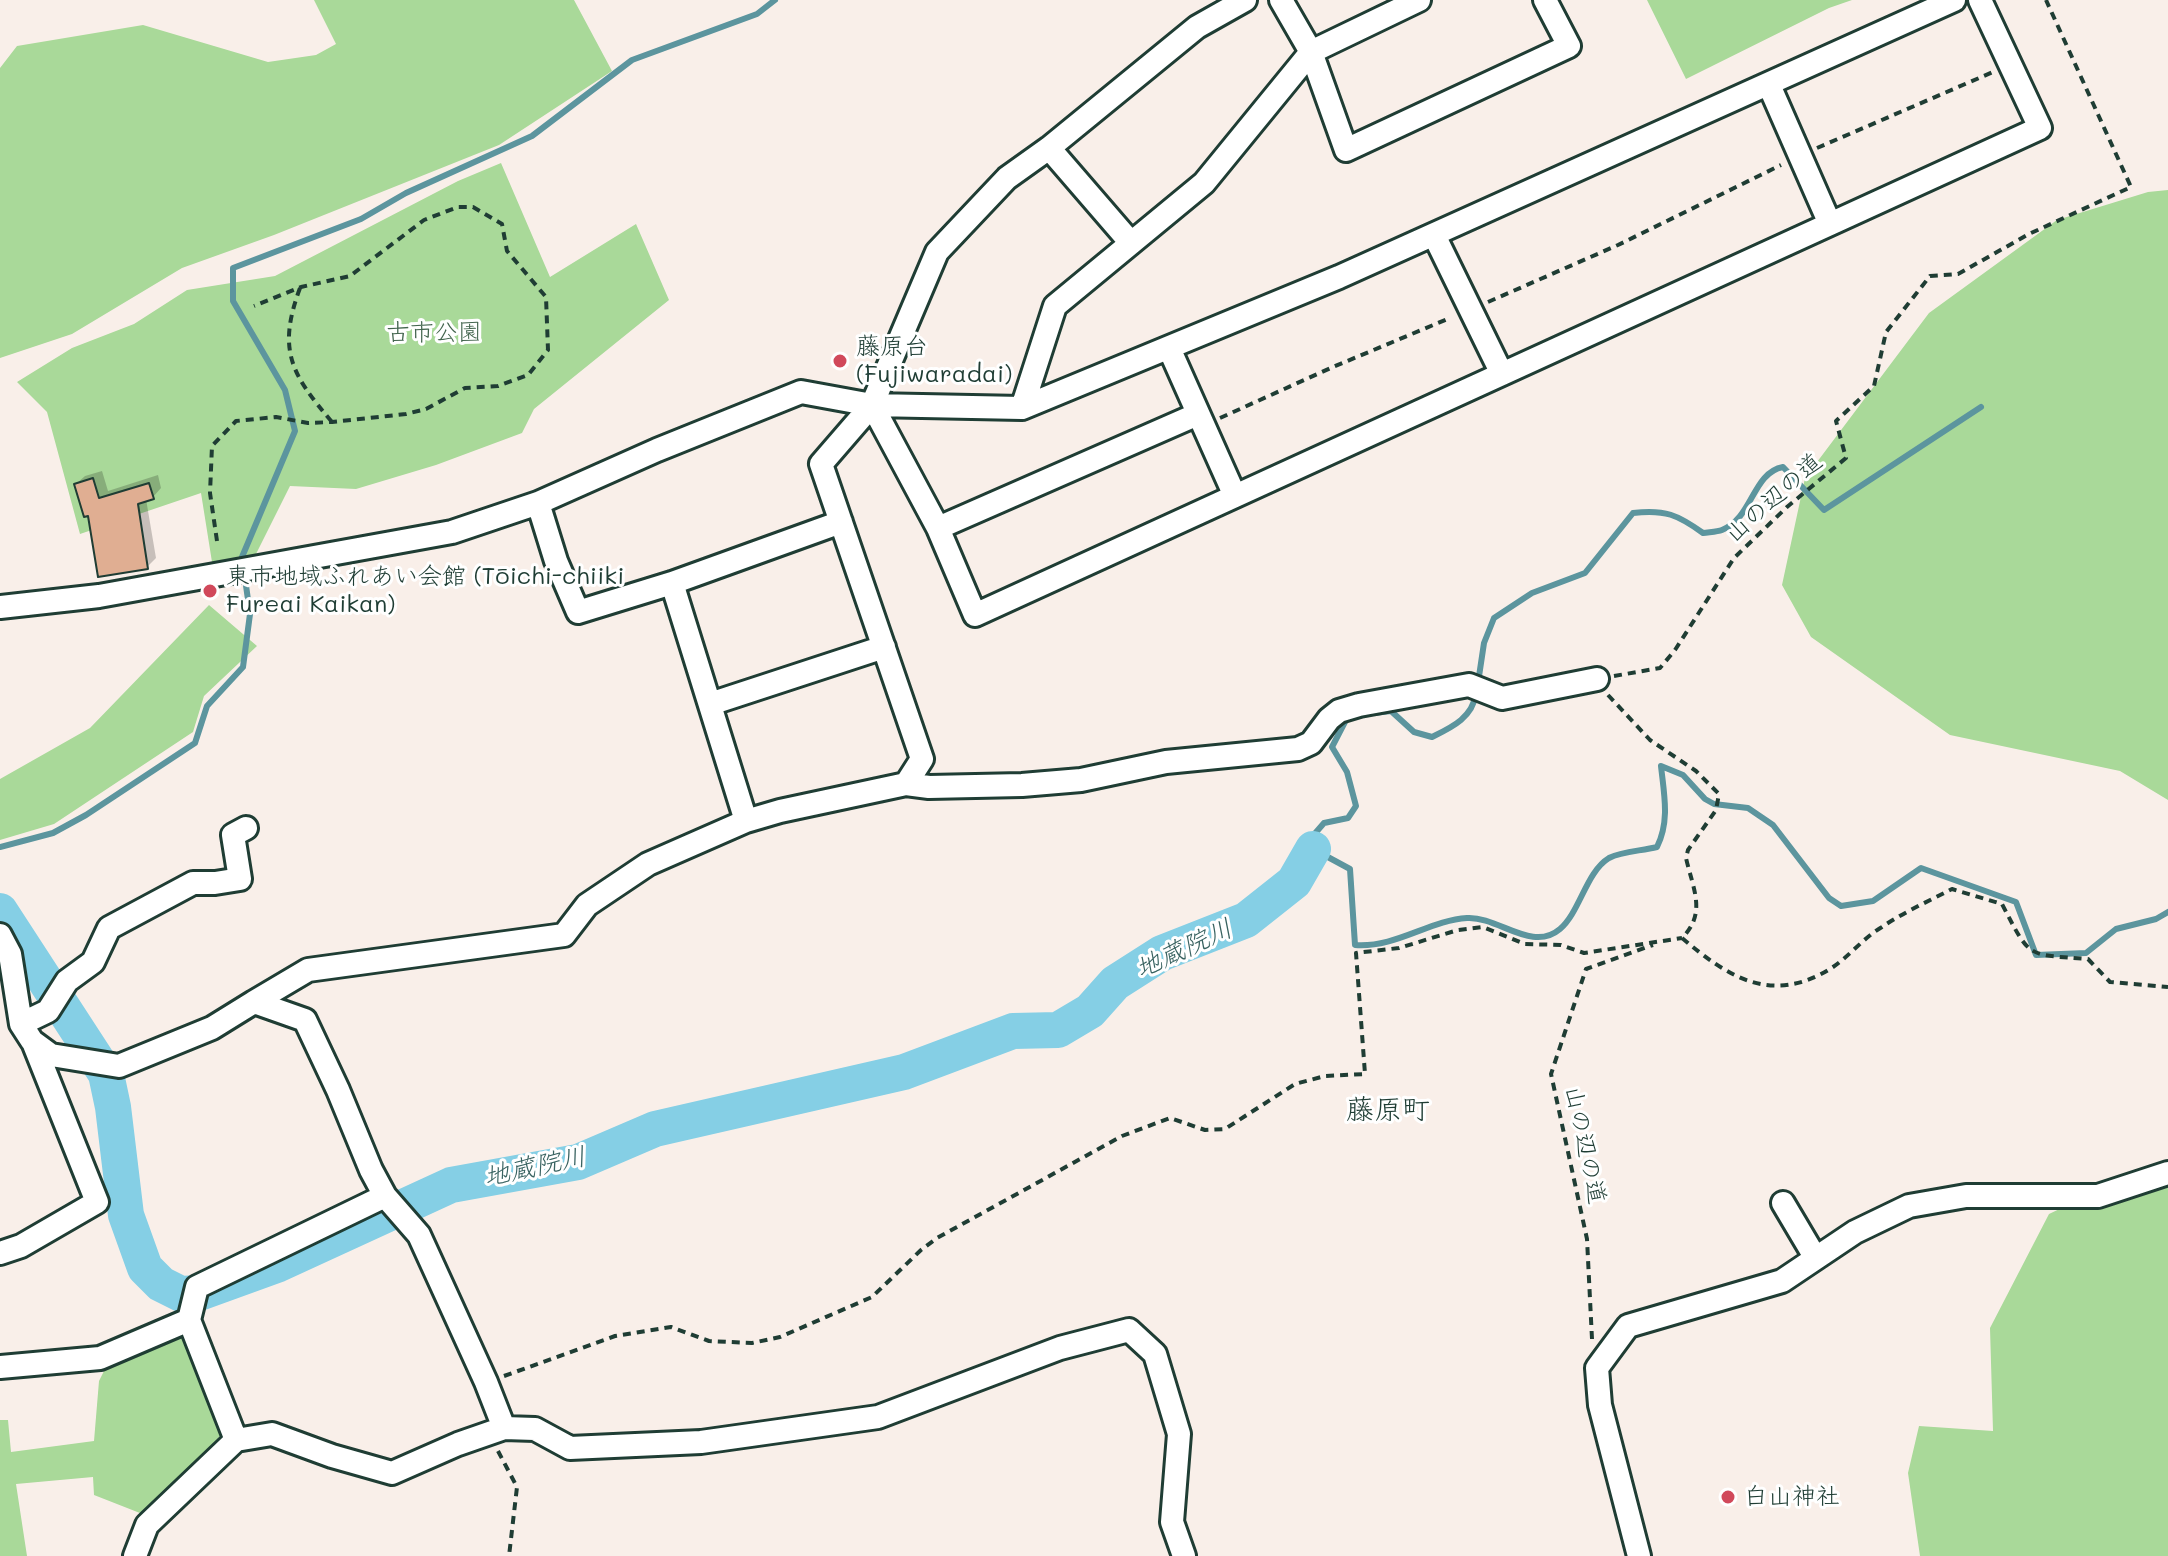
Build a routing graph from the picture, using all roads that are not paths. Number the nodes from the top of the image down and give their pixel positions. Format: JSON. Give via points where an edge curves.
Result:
{"nodes":[{"id":1,"x":1245,"y":0,"type":"edge"},
{"id":2,"x":1281,"y":0,"type":"edge"},
{"id":3,"x":1419,"y":0,"type":"edge"},
{"id":4,"x":1545,"y":0,"type":"edge"},
{"id":5,"x":1954,"y":0,"type":"edge"},
{"id":6,"x":1980,"y":0,"type":"edge"},
{"id":7,"x":1311,"y":52,"type":"junction"},
{"id":8,"x":1769,"y":85,"type":"junction"},
{"id":9,"x":1049,"y":148,"type":"junction"},
{"id":10,"x":1830,"y":224,"type":"junction"},
{"id":11,"x":1434,"y":235,"type":"junction"},
{"id":12,"x":1131,"y":243,"type":"junction"},
{"id":13,"x":1169,"y":348,"type":"junction"},
{"id":14,"x":1502,"y":374,"type":"junction"},
{"id":15,"x":872,"y":405,"type":"junction"},
{"id":16,"x":1022,"y":408,"type":"junction"},
{"id":17,"x":1201,"y":420,"type":"junction"},
{"id":18,"x":1235,"y":496,"type":"junction"},
{"id":19,"x":538,"y":503,"type":"junction"},
{"id":20,"x":841,"y":522,"type":"junction"},
{"id":21,"x":938,"y":528,"type":"junction"},
{"id":22,"x":672,"y":583,"type":"junction"},
{"id":23,"x":0,"y":607,"type":"edge"},
{"id":24,"x":884,"y":647,"type":"junction"},
{"id":25,"x":1597,"y":679,"type":"road end"},
{"id":26,"x":710,"y":704,"type":"junction"},
{"id":27,"x":906,"y":784,"type":"junction"},
{"id":28,"x":746,"y":821,"type":"junction"},
{"id":29,"x":246,"y":828,"type":"dead end"},
{"id":30,"x":0,"y":935,"type":"edge"},
{"id":31,"x":254,"y":1002,"type":"junction"},
{"id":32,"x":27,"y":1033,"type":"junction"},
{"id":33,"x":2168,"y":1173,"type":"edge"},
{"id":34,"x":385,"y":1196,"type":"junction"},
{"id":35,"x":1783,"y":1203,"type":"dead end"},
{"id":36,"x":0,"y":1253,"type":"edge"},
{"id":37,"x":1815,"y":1257,"type":"junction"},
{"id":38,"x":189,"y":1320,"type":"junction"},
{"id":39,"x":0,"y":1367,"type":"edge"},
{"id":40,"x":497,"y":1432,"type":"junction"},
{"id":41,"x":236,"y":1440,"type":"junction"},
{"id":42,"x":135,"y":1556,"type":"edge"},
{"id":43,"x":1184,"y":1556,"type":"edge"},
{"id":44,"x":1639,"y":1556,"type":"edge"}],
"edges":[{"from":1,"to":9,"type":"street","via":[[1197,27]]},
{"from":2,"to":7,"type":"street"},
{"from":3,"to":7,"type":"street"},
{"from":4,"to":7,"type":"street","via":[[1569,46],[1346,150]]},
{"from":5,"to":8,"type":"street"},
{"from":6,"to":10,"type":"street","via":[[2040,128]]},
{"from":7,"to":12,"type":"street","via":[[1204,183]]},
{"from":8,"to":10,"type":"street"},
{"from":8,"to":11,"type":"street"},
{"from":9,"to":12,"type":"street"},
{"from":9,"to":15,"type":"street","via":[[1007,178],[937,252]]},
{"from":10,"to":14,"type":"street"},
{"from":11,"to":13,"type":"street"},
{"from":11,"to":14,"type":"street"},
{"from":12,"to":16,"type":"street","via":[[1055,306]]},
{"from":13,"to":16,"type":"street"},
{"from":13,"to":17,"type":"street"},
{"from":14,"to":18,"type":"street"},
{"from":15,"to":16,"type":"street"},
{"from":15,"to":19,"type":"street","via":[[801,392]]},
{"from":15,"to":20,"type":"street","via":[[821,464]]},
{"from":15,"to":21,"type":"street"},
{"from":17,"to":18,"type":"street"},
{"from":17,"to":21,"type":"street"},
{"from":18,"to":21,"type":"street","via":[[975,615]]},
{"from":19,"to":22,"type":"street","via":[[578,612]]},
{"from":19,"to":23,"type":"street","via":[[452,532],[99,596]]},
{"from":20,"to":22,"type":"street"},
{"from":20,"to":24,"type":"street"},
{"from":22,"to":26,"type":"street"},
{"from":24,"to":26,"type":"street"},
{"from":24,"to":27,"type":"street","via":[[922,759]]},
{"from":25,"to":27,"type":"street","via":[[1502,698],[1469,685],[1359,705],[1339,711],[1311,743],[1298,749],[1166,762],[1081,780]]},
{"from":26,"to":28,"type":"street"},
{"from":27,"to":28,"type":"street"},
{"from":28,"to":31,"type":"street","via":[[648,864],[587,905],[564,935],[308,970]]},
{"from":29,"to":32,"type":"street","via":[[233,835],[240,879],[193,883],[109,928],[93,962],[67,981]]},
{"from":30,"to":32,"type":"street","via":[[10,954]]},
{"from":31,"to":32,"type":"street","via":[[212,1028],[119,1066],[51,1055]]},
{"from":31,"to":34,"type":"street","via":[[305,1020]]},
{"from":32,"to":36,"type":"street","via":[[97,1202]]},
{"from":33,"to":37,"type":"street","via":[[2098,1196],[1966,1196],[1909,1206]]},
{"from":34,"to":38,"type":"street","via":[[197,1287]]},
{"from":34,"to":40,"type":"street","via":[[419,1235],[486,1382]]},
{"from":35,"to":37,"type":"street"},
{"from":37,"to":44,"type":"street","via":[[1782,1281],[1628,1326],[1597,1368],[1600,1405]]},
{"from":38,"to":39,"type":"street","via":[[100,1358]]},
{"from":38,"to":41,"type":"street"},
{"from":40,"to":41,"type":"street","via":[[392,1473],[272,1434]]},
{"from":40,"to":43,"type":"street","via":[[535,1429],[570,1448],[701,1442],[878,1417],[1060,1348],[1129,1330],[1155,1354],[1179,1434],[1172,1522]]},
{"from":41,"to":42,"type":"street","via":[[147,1525]]}]}
